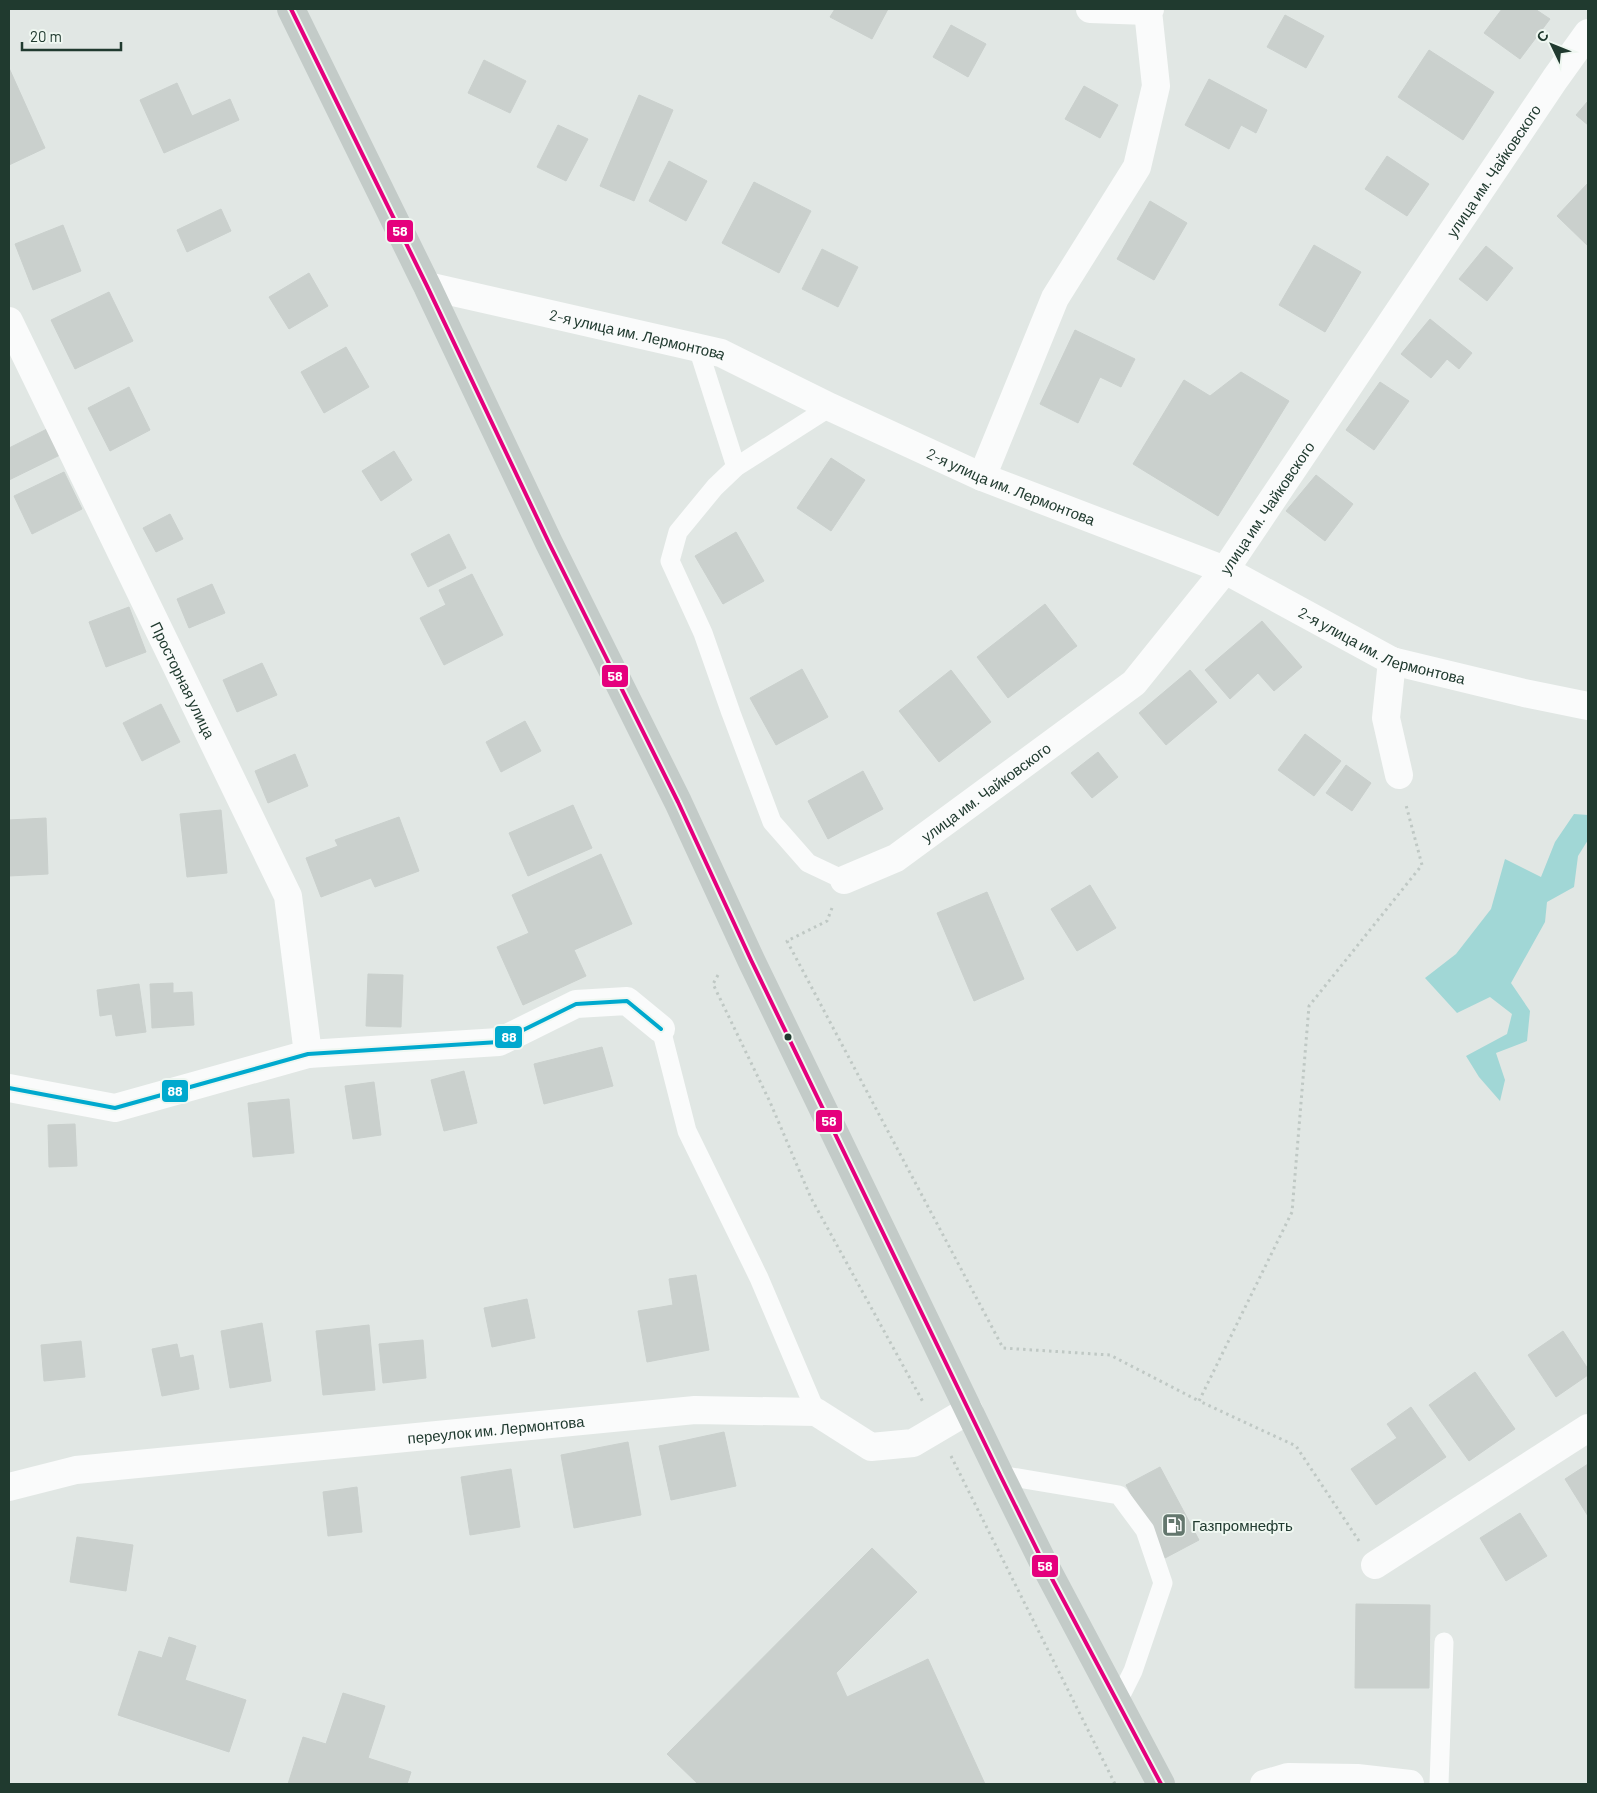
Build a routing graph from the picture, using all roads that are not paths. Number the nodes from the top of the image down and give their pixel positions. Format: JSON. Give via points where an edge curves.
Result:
{"nodes":[{"id":1,"x":291,"y":9,"type":"edge"},
{"id":2,"x":1090,"y":9,"type":"edge"},
{"id":3,"x":1149,"y":10,"type":"edge"},
{"id":4,"x":1588,"y":33,"type":"edge"},
{"id":5,"x":427,"y":286,"type":"junction"},
{"id":6,"x":9,"y":321,"type":"edge"},
{"id":7,"x":698,"y":348,"type":"junction"},
{"id":8,"x":830,"y":407,"type":"junction"},
{"id":9,"x":736,"y":467,"type":"junction"},
{"id":10,"x":982,"y":477,"type":"junction"},
{"id":11,"x":1224,"y":570,"type":"junction"},
{"id":12,"x":1392,"y":661,"type":"junction"},
{"id":13,"x":1588,"y":706,"type":"edge"},
{"id":14,"x":1399,"y":775,"type":"road end"},
{"id":15,"x":844,"y":880,"type":"joint"},
{"id":16,"x":661,"y":1028,"type":"joint"},
{"id":17,"x":308,"y":1054,"type":"junction"},
{"id":18,"x":9,"y":1088,"type":"edge"},
{"id":19,"x":969,"y":1410,"type":"junction"},
{"id":20,"x":816,"y":1412,"type":"junction"},
{"id":21,"x":1588,"y":1428,"type":"edge"},
{"id":22,"x":1000,"y":1475,"type":"junction"},
{"id":23,"x":9,"y":1487,"type":"edge"},
{"id":24,"x":1375,"y":1565,"type":"road end"},
{"id":25,"x":1444,"y":1642,"type":"dead end"},
{"id":26,"x":1118,"y":1701,"type":"junction"},
{"id":27,"x":1161,"y":1784,"type":"edge"},
{"id":28,"x":1264,"y":1784,"type":"edge"},
{"id":29,"x":1410,"y":1784,"type":"edge"},
{"id":30,"x":1439,"y":1784,"type":"edge"}],
"edges":[{"from":1,"to":5,"type":"highway"},
{"from":2,"to":3,"type":"street"},
{"from":3,"to":10,"type":"street","via":[[1156,86],[1137,167],[1055,298]]},
{"from":4,"to":11,"type":"street","name":"улица им. Чайковского"},
{"from":5,"to":7,"type":"street","name":"2-я улица им. Лермонтова"},
{"from":5,"to":19,"type":"highway"},
{"from":6,"to":17,"type":"street","name":"Просторная улица","via":[[288,896]]},
{"from":7,"to":8,"type":"street","name":"2-я улица им. Лермонтова","via":[[721,353]]},
{"from":7,"to":9,"type":"lane"},
{"from":8,"to":9,"type":"lane"},
{"from":8,"to":10,"type":"street","name":"2-я улица им. Лермонтова"},
{"from":9,"to":15,"type":"lane","via":[[678,532],[670,561],[702,633],[772,822],[808,863]]},
{"from":10,"to":11,"type":"street","name":"2-я улица им. Лермонтова"},
{"from":11,"to":12,"type":"street","name":"2-я улица им. Лермонтова"},
{"from":11,"to":15,"type":"street","name":"улица им. Чайковского","via":[[1134,683],[896,858]]},
{"from":12,"to":13,"type":"street","name":"2-я улица им. Лермонтова"},
{"from":12,"to":14,"type":"street","via":[[1386,718]]},
{"from":16,"to":17,"type":"street","via":[[627,1001],[576,1004],[499,1042]]},
{"from":16,"to":20,"type":"lane","via":[[687,1130],[759,1278]]},
{"from":17,"to":18,"type":"street","via":[[115,1108]]},
{"from":19,"to":20,"type":"street","via":[[912,1443],[871,1447]]},
{"from":19,"to":22,"type":"highway"},
{"from":20,"to":23,"type":"street","name":"переулок им. Лермонтова","via":[[696,1410],[76,1470]]},
{"from":21,"to":24,"type":"street"},
{"from":22,"to":26,"type":"highway"},
{"from":22,"to":26,"type":"lane","via":[[1119,1495],[1145,1530],[1163,1583],[1133,1671]]},
{"from":25,"to":30,"type":"lane"},
{"from":26,"to":27,"type":"highway"},
{"from":28,"to":29,"type":"street","via":[[1288,1777],[1357,1778]]}]}
